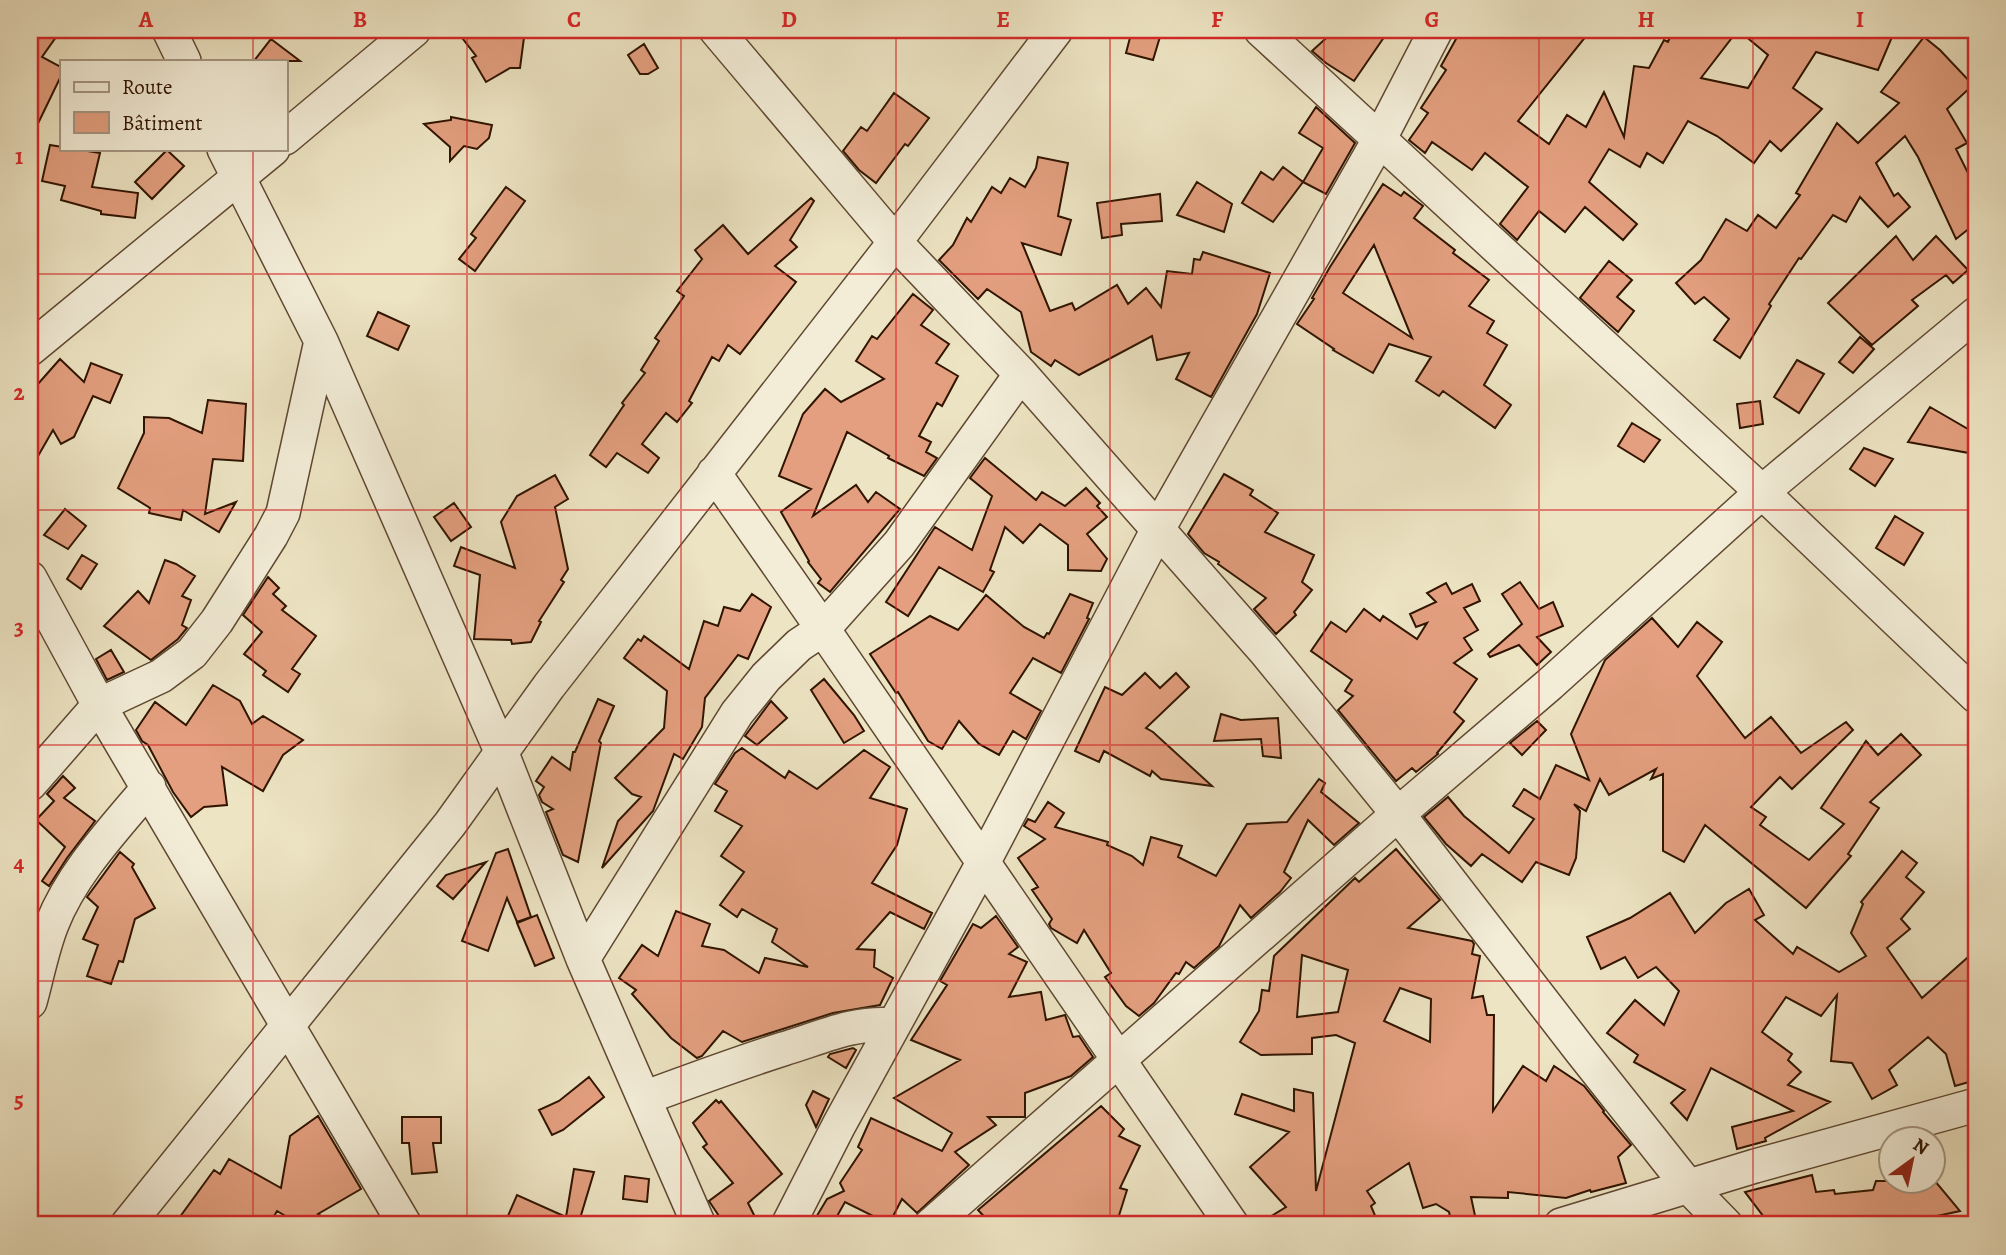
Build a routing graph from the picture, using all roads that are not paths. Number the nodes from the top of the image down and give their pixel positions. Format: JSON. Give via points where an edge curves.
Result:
{"nodes":[{"id":1,"x":169,"y":30,"type":"edge"},
{"id":2,"x":414,"y":30,"type":"edge"},
{"id":3,"x":716,"y":30,"type":"edge"},
{"id":4,"x":1056,"y":30,"type":"edge"},
{"id":5,"x":1261,"y":30,"type":"edge"},
{"id":6,"x":1436,"y":30,"type":"edge"},
{"id":7,"x":184,"y":60,"type":"edge"},
{"id":8,"x":287,"y":136,"type":"edge"},
{"id":9,"x":1379,"y":140,"type":"junction"},
{"id":10,"x":270,"y":150,"type":"edge"},
{"id":11,"x":231,"y":163,"type":"edge"},
{"id":12,"x":895,"y":242,"type":"junction"},
{"id":13,"x":1976,"y":314,"type":"edge"},
{"id":14,"x":321,"y":341,"type":"junction"},
{"id":15,"x":30,"y":349,"type":"edge"},
{"id":16,"x":1021,"y":374,"type":"junction"},
{"id":17,"x":714,"y":473,"type":"junction"},
{"id":18,"x":1762,"y":492,"type":"junction"},
{"id":19,"x":1158,"y":529,"type":"junction"},
{"id":20,"x":30,"y":578,"type":"edge"},
{"id":21,"x":823,"y":629,"type":"junction"},
{"id":22,"x":1976,"y":696,"type":"edge"},
{"id":23,"x":99,"y":705,"type":"junction"},
{"id":24,"x":501,"y":751,"type":"junction"},
{"id":25,"x":30,"y":784,"type":"edge"},
{"id":26,"x":149,"y":787,"type":"junction"},
{"id":27,"x":1398,"y":814,"type":"junction"},
{"id":28,"x":983,"y":863,"type":"junction"},
{"id":29,"x":583,"y":959,"type":"junction"},
{"id":30,"x":30,"y":1002,"type":"edge"},
{"id":31,"x":288,"y":1024,"type":"junction"},
{"id":32,"x":894,"y":1025,"type":"junction"},
{"id":33,"x":1119,"y":1061,"type":"junction"},
{"id":34,"x":644,"y":1098,"type":"junction"},
{"id":35,"x":1976,"y":1104,"type":"edge"},
{"id":36,"x":1689,"y":1186,"type":"junction"},
{"id":37,"x":127,"y":1225,"type":"edge"},
{"id":38,"x":405,"y":1225,"type":"edge"},
{"id":39,"x":699,"y":1225,"type":"edge"},
{"id":40,"x":788,"y":1225,"type":"edge"},
{"id":41,"x":931,"y":1225,"type":"edge"},
{"id":42,"x":1232,"y":1225,"type":"edge"},
{"id":43,"x":1561,"y":1225,"type":"edge"},
{"id":44,"x":1726,"y":1225,"type":"edge"}],
"edges":[{"from":1,"to":7,"type":"street"},
{"from":2,"to":8,"type":"street"},
{"from":3,"to":12,"type":"street"},
{"from":4,"to":12,"type":"street"},
{"from":5,"to":9,"type":"street"},
{"from":6,"to":9,"type":"street"},
{"from":9,"to":18,"type":"street"},
{"from":9,"to":19,"type":"street"},
{"from":10,"to":11,"type":"street"},
{"from":11,"to":14,"type":"street"},
{"from":11,"to":15,"type":"street"},
{"from":12,"to":16,"type":"street"},
{"from":12,"to":17,"type":"street"},
{"from":13,"to":18,"type":"street"},
{"from":14,"to":23,"type":"street","via":[[283,513],[271,537],[192,653],[161,676]]},
{"from":14,"to":24,"type":"street"},
{"from":16,"to":19,"type":"street"},
{"from":16,"to":21,"type":"street","via":[[898,544]]},
{"from":17,"to":21,"type":"street"},
{"from":17,"to":24,"type":"street"},
{"from":18,"to":22,"type":"street"},
{"from":18,"to":27,"type":"street"},
{"from":19,"to":27,"type":"street"},
{"from":19,"to":28,"type":"street"},
{"from":20,"to":23,"type":"street"},
{"from":21,"to":28,"type":"street"},
{"from":21,"to":29,"type":"street","via":[[766,677],[737,713]]},
{"from":23,"to":25,"type":"street"},
{"from":23,"to":26,"type":"street"},
{"from":24,"to":29,"type":"street"},
{"from":24,"to":31,"type":"street","via":[[450,824]]},
{"from":26,"to":30,"type":"street","via":[[96,852],[52,924]]},
{"from":26,"to":31,"type":"street"},
{"from":27,"to":33,"type":"street"},
{"from":27,"to":36,"type":"street"},
{"from":28,"to":32,"type":"street"},
{"from":28,"to":33,"type":"street"},
{"from":29,"to":34,"type":"street"},
{"from":31,"to":37,"type":"street"},
{"from":31,"to":38,"type":"street"},
{"from":32,"to":34,"type":"street","via":[[845,1029]]},
{"from":32,"to":40,"type":"street"},
{"from":33,"to":41,"type":"street"},
{"from":33,"to":42,"type":"street"},
{"from":34,"to":39,"type":"street"},
{"from":35,"to":36,"type":"street"},
{"from":36,"to":43,"type":"street"},
{"from":36,"to":44,"type":"street"}]}
